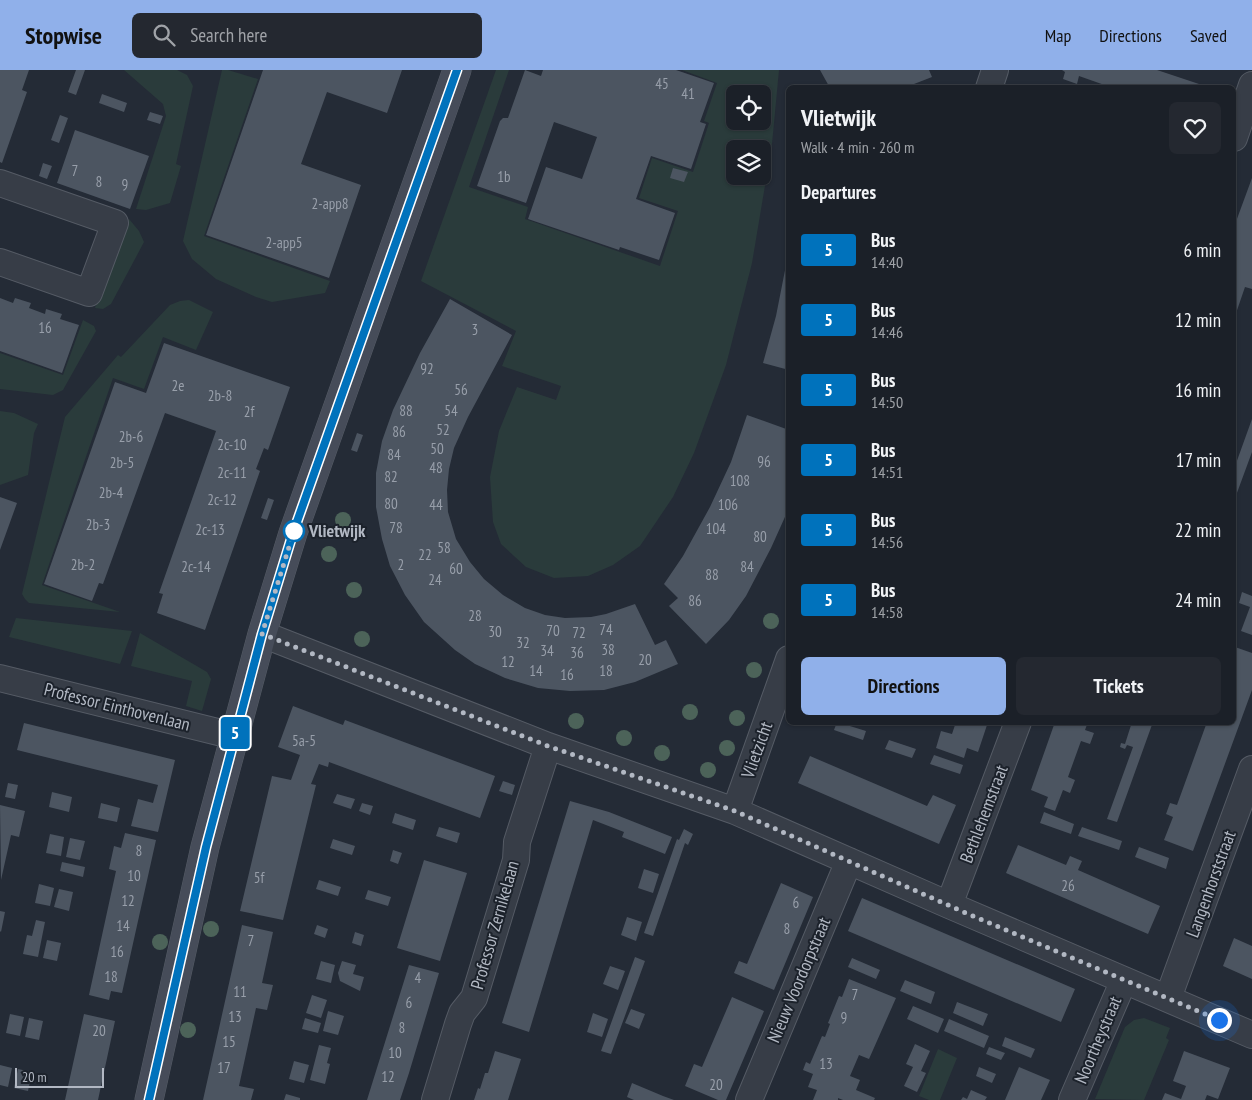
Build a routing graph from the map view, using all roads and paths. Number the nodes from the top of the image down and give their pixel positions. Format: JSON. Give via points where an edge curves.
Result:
{"nodes":[{"id":1,"x":457,"y":70,"type":"edge"},
{"id":2,"x":995,"y":70,"type":"edge"},
{"id":3,"x":990,"y":85,"type":"edge"},
{"id":4,"x":1252,"y":85,"type":"edge"},
{"id":5,"x":1236,"y":132,"type":"edge"},
{"id":6,"x":0,"y":183,"type":"edge"},
{"id":7,"x":0,"y":262,"type":"edge"},
{"id":8,"x":262,"y":634,"type":"junction"},
{"id":9,"x":786,"y":667,"type":"edge"},
{"id":10,"x":0,"y":678,"type":"edge"},
{"id":11,"x":1017,"y":725,"type":"edge"},
{"id":12,"x":234,"y":736,"type":"junction"},
{"id":13,"x":548,"y":746,"type":"junction"},
{"id":14,"x":1252,"y":769,"type":"edge"},
{"id":15,"x":735,"y":811,"type":"junction"},
{"id":16,"x":849,"y":861,"type":"junction"},
{"id":17,"x":949,"y":905,"type":"junction"},
{"id":18,"x":1124,"y":980,"type":"junction"},
{"id":19,"x":1168,"y":998,"type":"junction"},
{"id":20,"x":1252,"y":1035,"type":"edge"},
{"id":21,"x":148,"y":1100,"type":"edge"},
{"id":22,"x":435,"y":1100,"type":"edge"},
{"id":23,"x":749,"y":1100,"type":"edge"},
{"id":24,"x":1072,"y":1100,"type":"edge"}],
"edges":[{"from":1,"to":8,"type":"street","via":[[293,533]]},
{"from":2,"to":3,"type":"street"},
{"from":4,"to":5,"type":"street"},
{"from":6,"to":7,"type":"street","via":[[115,223],[89,293]]},
{"from":8,"to":12,"type":"street"},
{"from":8,"to":13,"type":"street"},
{"from":9,"to":15,"type":"street","name":"Vlietzicht"},
{"from":10,"to":12,"type":"street","name":"Professor Einthovenlaan"},
{"from":11,"to":17,"type":"street","name":"Bethlehemstraat"},
{"from":12,"to":21,"type":"street"},
{"from":13,"to":15,"type":"street"},
{"from":13,"to":22,"type":"street","name":"Professor Zernikelaan","via":[[517,842],[516,860],[474,998],[462,1013]]},
{"from":14,"to":19,"type":"street","name":"Langenhorststraat"},
{"from":15,"to":16,"type":"street"},
{"from":16,"to":17,"type":"street"},
{"from":16,"to":23,"type":"street","name":"Nieuw Voordorpstraat"},
{"from":17,"to":18,"type":"street"},
{"from":18,"to":19,"type":"street"},
{"from":18,"to":24,"type":"street","name":"Noortheystraat"},
{"from":19,"to":20,"type":"street"}]}
